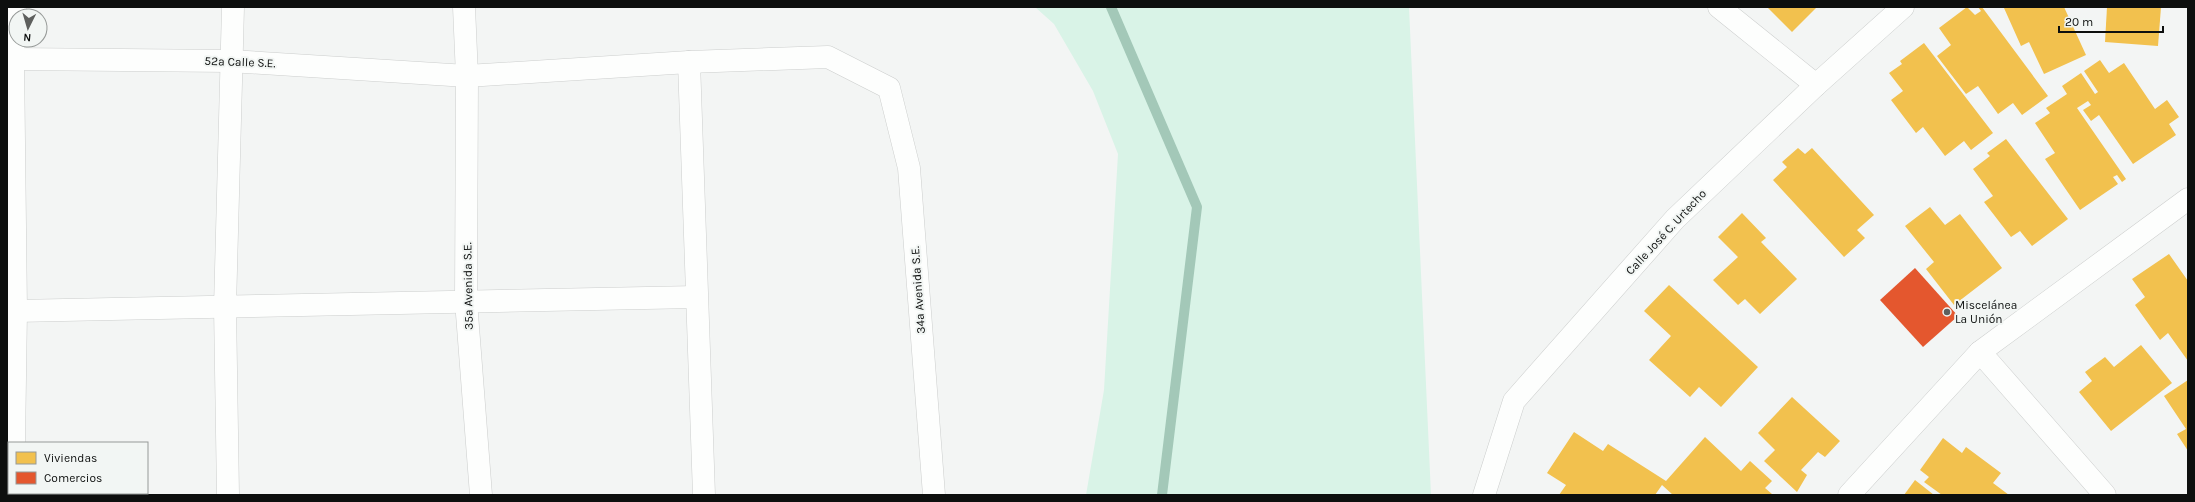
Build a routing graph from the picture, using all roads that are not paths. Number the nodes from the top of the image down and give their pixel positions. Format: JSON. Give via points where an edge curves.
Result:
{"nodes":[{"id":1,"x":15,"y":7,"type":"edge"},
{"id":2,"x":232,"y":7,"type":"edge"},
{"id":3,"x":464,"y":7,"type":"edge"},
{"id":4,"x":1719,"y":7,"type":"edge"},
{"id":5,"x":1903,"y":7,"type":"edge"},
{"id":6,"x":13,"y":59,"type":"junction"},
{"id":7,"x":230,"y":61,"type":"junction"},
{"id":8,"x":690,"y":62,"type":"junction"},
{"id":9,"x":467,"y":76,"type":"junction"},
{"id":10,"x":1816,"y":85,"type":"junction"},
{"id":11,"x":889,"y":88,"type":"joint"},
{"id":12,"x":2188,"y":198,"type":"edge"},
{"id":13,"x":696,"y":297,"type":"junction"},
{"id":14,"x":466,"y":301,"type":"junction"},
{"id":15,"x":225,"y":306,"type":"junction"},
{"id":16,"x":16,"y":311,"type":"junction"},
{"id":17,"x":1980,"y":352,"type":"junction"},
{"id":18,"x":14,"y":442,"type":"edge"},
{"id":19,"x":228,"y":495,"type":"edge"},
{"id":20,"x":481,"y":495,"type":"edge"},
{"id":21,"x":704,"y":495,"type":"edge"},
{"id":22,"x":934,"y":495,"type":"edge"},
{"id":23,"x":1484,"y":495,"type":"edge"},
{"id":24,"x":1849,"y":495,"type":"edge"},
{"id":25,"x":2105,"y":495,"type":"edge"}],
"edges":[{"from":1,"to":6,"type":"street"},
{"from":2,"to":7,"type":"street"},
{"from":3,"to":9,"type":"street","name":"35a Avenida S.E."},
{"from":4,"to":10,"type":"street"},
{"from":5,"to":10,"type":"street","name":"Calle José C. Urtecho"},
{"from":6,"to":7,"type":"street","name":"52a Calle S.E."},
{"from":6,"to":16,"type":"street"},
{"from":7,"to":9,"type":"street","name":"52a Calle S.E."},
{"from":7,"to":15,"type":"street"},
{"from":8,"to":9,"type":"street","name":"52a Calle S.E."},
{"from":8,"to":11,"type":"street","name":"52a Calle S.E.","via":[[828,57]]},
{"from":8,"to":13,"type":"street"},
{"from":9,"to":14,"type":"street","name":"35a Avenida S.E."},
{"from":10,"to":23,"type":"street","name":"Calle José C. Urtecho","via":[[1675,219],[1514,401]]},
{"from":11,"to":22,"type":"street","name":"34a Avenida S.E.","via":[[909,168]]},
{"from":12,"to":17,"type":"street"},
{"from":13,"to":14,"type":"street"},
{"from":13,"to":21,"type":"street"},
{"from":14,"to":15,"type":"street"},
{"from":14,"to":20,"type":"street","name":"35a Avenida S.E."},
{"from":15,"to":16,"type":"street"},
{"from":15,"to":19,"type":"street"},
{"from":16,"to":18,"type":"street"},
{"from":17,"to":24,"type":"street"},
{"from":17,"to":25,"type":"street"}]}
